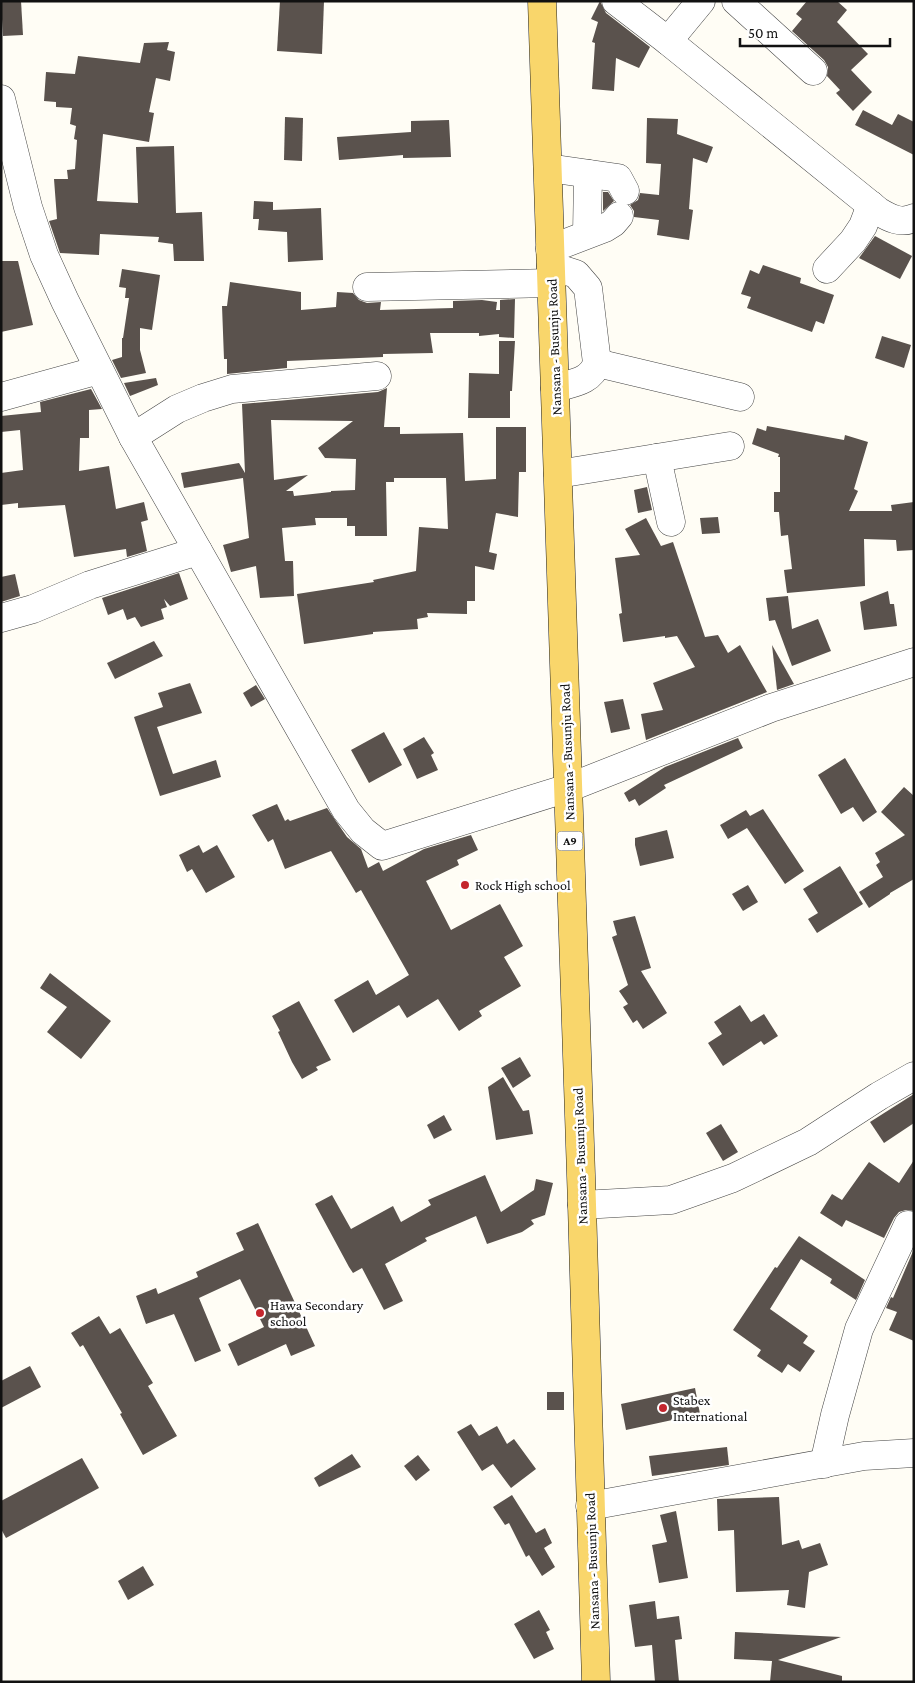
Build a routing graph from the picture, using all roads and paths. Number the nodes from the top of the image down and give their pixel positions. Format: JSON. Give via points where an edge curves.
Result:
{"nodes":[{"id":1,"x":542,"y":1,"type":"edge"},
{"id":2,"x":616,"y":1,"type":"edge"},
{"id":3,"x":701,"y":1,"type":"edge"},
{"id":4,"x":736,"y":1,"type":"edge"},
{"id":5,"x":668,"y":41,"type":"junction"},
{"id":6,"x":813,"y":71,"type":"dead end"},
{"id":7,"x":1,"y":99,"type":"edge"},
{"id":8,"x":548,"y":168,"type":"junction"},
{"id":9,"x":588,"y":174,"type":"junction"},
{"id":10,"x":871,"y":205,"type":"junction"},
{"id":11,"x":914,"y":218,"type":"edge"},
{"id":12,"x":587,"y":234,"type":"junction"},
{"id":13,"x":551,"y":266,"type":"junction"},
{"id":14,"x":827,"y":268,"type":"dead end"},
{"id":15,"x":367,"y":287,"type":"dead end"},
{"id":16,"x":597,"y":363,"type":"junction"},
{"id":17,"x":99,"y":370,"type":"junction"},
{"id":18,"x":377,"y":376,"type":"dead end"},
{"id":19,"x":555,"y":388,"type":"junction"},
{"id":20,"x":1,"y":397,"type":"edge"},
{"id":21,"x":740,"y":397,"type":"dead end"},
{"id":22,"x":133,"y":437,"type":"junction"},
{"id":23,"x":730,"y":446,"type":"dead end"},
{"id":24,"x":657,"y":458,"type":"junction"},
{"id":25,"x":558,"y":474,"type":"junction"},
{"id":26,"x":671,"y":522,"type":"dead end"},
{"id":27,"x":198,"y":551,"type":"junction"},
{"id":28,"x":1,"y":618,"type":"edge"},
{"id":29,"x":914,"y":662,"type":"edge"},
{"id":30,"x":568,"y":788,"type":"junction"},
{"id":31,"x":914,"y":1076,"type":"edge"},
{"id":32,"x":582,"y":1205,"type":"junction"},
{"id":33,"x":908,"y":1225,"type":"dead end"},
{"id":34,"x":914,"y":1453,"type":"edge"},
{"id":35,"x":824,"y":1464,"type":"junction"},
{"id":36,"x":590,"y":1506,"type":"junction"},
{"id":37,"x":596,"y":1682,"type":"edge"}],
"edges":[{"from":1,"to":8,"type":"main road","name":"Nansana - Busunju Road","number":"A9"},
{"from":2,"to":5,"type":"street"},
{"from":3,"to":5,"type":"street"},
{"from":4,"to":6,"type":"street"},
{"from":5,"to":10,"type":"street"},
{"from":7,"to":17,"type":"street","via":[[28,207],[44,255]]},
{"from":8,"to":9,"type":"street"},
{"from":8,"to":13,"type":"main road","name":"Nansana - Busunju Road","number":"A9"},
{"from":9,"to":12,"type":"street"},
{"from":9,"to":12,"type":"street","via":[[618,178],[622,203],[613,223]]},
{"from":10,"to":11,"type":"street","via":[[887,217],[898,220]]},
{"from":10,"to":14,"type":"street","via":[[853,241]]},
{"from":12,"to":13,"type":"street"},
{"from":13,"to":15,"type":"street"},
{"from":13,"to":16,"type":"street","via":[[576,274],[588,288]]},
{"from":13,"to":19,"type":"main road","name":"Nansana - Busunju Road","number":"A9"},
{"from":16,"to":19,"type":"street","via":[[585,380]]},
{"from":16,"to":21,"type":"street"},
{"from":17,"to":20,"type":"street"},
{"from":17,"to":22,"type":"street"},
{"from":18,"to":22,"type":"street","via":[[232,389],[177,409]]},
{"from":19,"to":25,"type":"main road","name":"Nansana - Busunju Road","number":"A9"},
{"from":22,"to":27,"type":"street"},
{"from":23,"to":24,"type":"street"},
{"from":24,"to":25,"type":"street"},
{"from":24,"to":26,"type":"street"},
{"from":25,"to":30,"type":"main road","name":"Nansana - Busunju Road","number":"A9"},
{"from":27,"to":28,"type":"street","via":[[90,585],[33,609]]},
{"from":27,"to":30,"type":"street","via":[[346,810],[382,846]]},
{"from":29,"to":30,"type":"street","via":[[771,708]]},
{"from":30,"to":32,"type":"main road","name":"Nansana - Busunju Road","number":"A9"},
{"from":31,"to":32,"type":"street","via":[[808,1142],[733,1178],[671,1200]]},
{"from":32,"to":36,"type":"main road","name":"Nansana - Busunju Road","number":"A9"},
{"from":33,"to":35,"type":"street","via":[[859,1329]]},
{"from":34,"to":35,"type":"street","via":[[864,1456]]},
{"from":35,"to":36,"type":"street"},
{"from":36,"to":37,"type":"main road","name":"Nansana - Busunju Road","number":"A9"}]}
